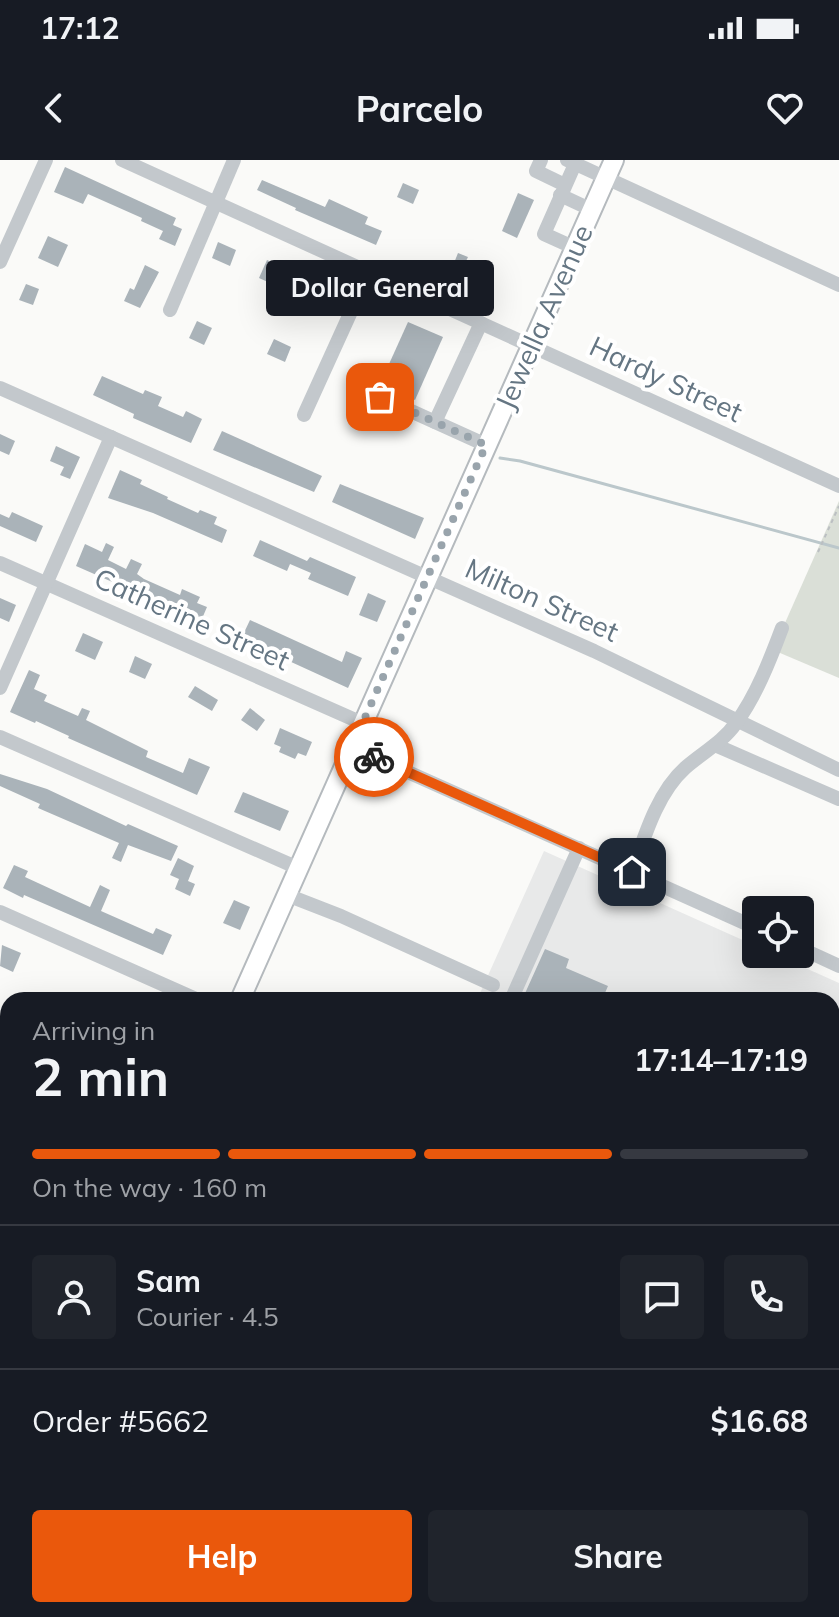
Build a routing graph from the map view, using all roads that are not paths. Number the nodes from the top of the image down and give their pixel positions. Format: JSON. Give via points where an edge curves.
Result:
{"nodes":[{"id":1,"x":46,"y":160,"type":"edge"},
{"id":2,"x":122,"y":160,"type":"edge"},
{"id":3,"x":234,"y":160,"type":"edge"},
{"id":4,"x":541,"y":160,"type":"edge"},
{"id":5,"x":571,"y":162,"type":"edge"},
{"id":6,"x":610,"y":169,"type":"edge"},
{"id":7,"x":562,"y":190,"type":"junction"},
{"id":8,"x":216,"y":203,"type":"junction"},
{"id":9,"x":592,"y":210,"type":"junction"},
{"id":10,"x":575,"y":248,"type":"junction"},
{"id":11,"x":0,"y":262,"type":"edge"},
{"id":12,"x":369,"y":272,"type":"junction"},
{"id":13,"x":839,"y":285,"type":"edge"},
{"id":14,"x":170,"y":310,"type":"dead end"},
{"id":15,"x":481,"y":323,"type":"junction"},
{"id":16,"x":531,"y":345,"type":"junction"},
{"id":17,"x":0,"y":388,"type":"edge"},
{"id":18,"x":380,"y":397,"type":"dead end"},
{"id":19,"x":304,"y":415,"type":"dead end"},
{"id":20,"x":435,"y":422,"type":"junction"},
{"id":21,"x":111,"y":437,"type":"junction"},
{"id":22,"x":486,"y":445,"type":"junction"},
{"id":23,"x":839,"y":486,"type":"edge"},
{"id":24,"x":0,"y":563,"type":"edge"},
{"id":25,"x":427,"y":577,"type":"junction"},
{"id":26,"x":47,"y":583,"type":"junction"},
{"id":27,"x":782,"y":628,"type":"dead end"},
{"id":28,"x":0,"y":688,"type":"edge"},
{"id":29,"x":738,"y":721,"type":"junction"},
{"id":30,"x":362,"y":723,"type":"junction"},
{"id":31,"x":0,"y":737,"type":"edge"},
{"id":32,"x":715,"y":745,"type":"junction"},
{"id":33,"x":352,"y":747,"type":"junction"},
{"id":34,"x":839,"y":770,"type":"edge"},
{"id":35,"x":839,"y":799,"type":"edge"},
{"id":36,"x":579,"y":848,"type":"junction"},
{"id":37,"x":298,"y":868,"type":"junction"},
{"id":38,"x":632,"y":872,"type":"junction"},
{"id":39,"x":287,"y":895,"type":"junction"},
{"id":40,"x":0,"y":912,"type":"edge"},
{"id":41,"x":742,"y":922,"type":"edge"},
{"id":42,"x":814,"y":954,"type":"edge"},
{"id":43,"x":839,"y":966,"type":"edge"},
{"id":44,"x":493,"y":985,"type":"dead end"},
{"id":45,"x":180,"y":992,"type":"edge"},
{"id":46,"x":244,"y":992,"type":"edge"},
{"id":47,"x":515,"y":992,"type":"edge"}],
"edges":[{"from":1,"to":11,"type":"street"},
{"from":2,"to":8,"type":"street","name":"Hardy Street"},
{"from":3,"to":8,"type":"street"},
{"from":4,"to":7,"type":"street","via":[[536,171]]},
{"from":5,"to":6,"type":"street"},
{"from":5,"to":7,"type":"street"},
{"from":6,"to":9,"type":"main road","name":"Jewella Avenue"},
{"from":6,"to":13,"type":"street"},
{"from":7,"to":9,"type":"street"},
{"from":7,"to":10,"type":"street","via":[[544,234]]},
{"from":8,"to":12,"type":"street","name":"Hardy Street"},
{"from":8,"to":14,"type":"street"},
{"from":9,"to":10,"type":"main road","name":"Jewella Avenue"},
{"from":10,"to":16,"type":"main road","name":"Jewella Avenue"},
{"from":12,"to":15,"type":"street","name":"Hardy Street"},
{"from":12,"to":19,"type":"street"},
{"from":15,"to":16,"type":"street","name":"Hardy Street"},
{"from":15,"to":20,"type":"street"},
{"from":16,"to":22,"type":"main road","name":"Jewella Avenue"},
{"from":16,"to":23,"type":"street","name":"Hardy Street"},
{"from":17,"to":21,"type":"street","name":"Milton Street"},
{"from":18,"to":20,"type":"street"},
{"from":20,"to":22,"type":"street"},
{"from":21,"to":25,"type":"street","name":"Milton Street"},
{"from":21,"to":26,"type":"street"},
{"from":22,"to":25,"type":"main road","name":"Jewella Avenue"},
{"from":24,"to":26,"type":"street","name":"Catherine Street"},
{"from":25,"to":29,"type":"street","name":"Milton Street"},
{"from":25,"to":30,"type":"main road","name":"Jewella Avenue"},
{"from":26,"to":28,"type":"street"},
{"from":26,"to":30,"type":"street","name":"Catherine Street"},
{"from":27,"to":29,"type":"street"},
{"from":29,"to":32,"type":"street"},
{"from":29,"to":34,"type":"street","name":"Milton Street"},
{"from":30,"to":33,"type":"main road","name":"Jewella Avenue"},
{"from":31,"to":37,"type":"street"},
{"from":32,"to":35,"type":"street"},
{"from":32,"to":38,"type":"street","via":[[671,783]]},
{"from":33,"to":36,"type":"street"},
{"from":33,"to":37,"type":"main road","name":"Jewella Avenue"},
{"from":36,"to":38,"type":"street"},
{"from":36,"to":47,"type":"street"},
{"from":37,"to":39,"type":"main road","name":"Jewella Avenue"},
{"from":38,"to":41,"type":"street"},
{"from":39,"to":44,"type":"street"},
{"from":39,"to":46,"type":"main road","name":"Jewella Avenue"},
{"from":40,"to":45,"type":"street"},
{"from":42,"to":43,"type":"street"}]}
